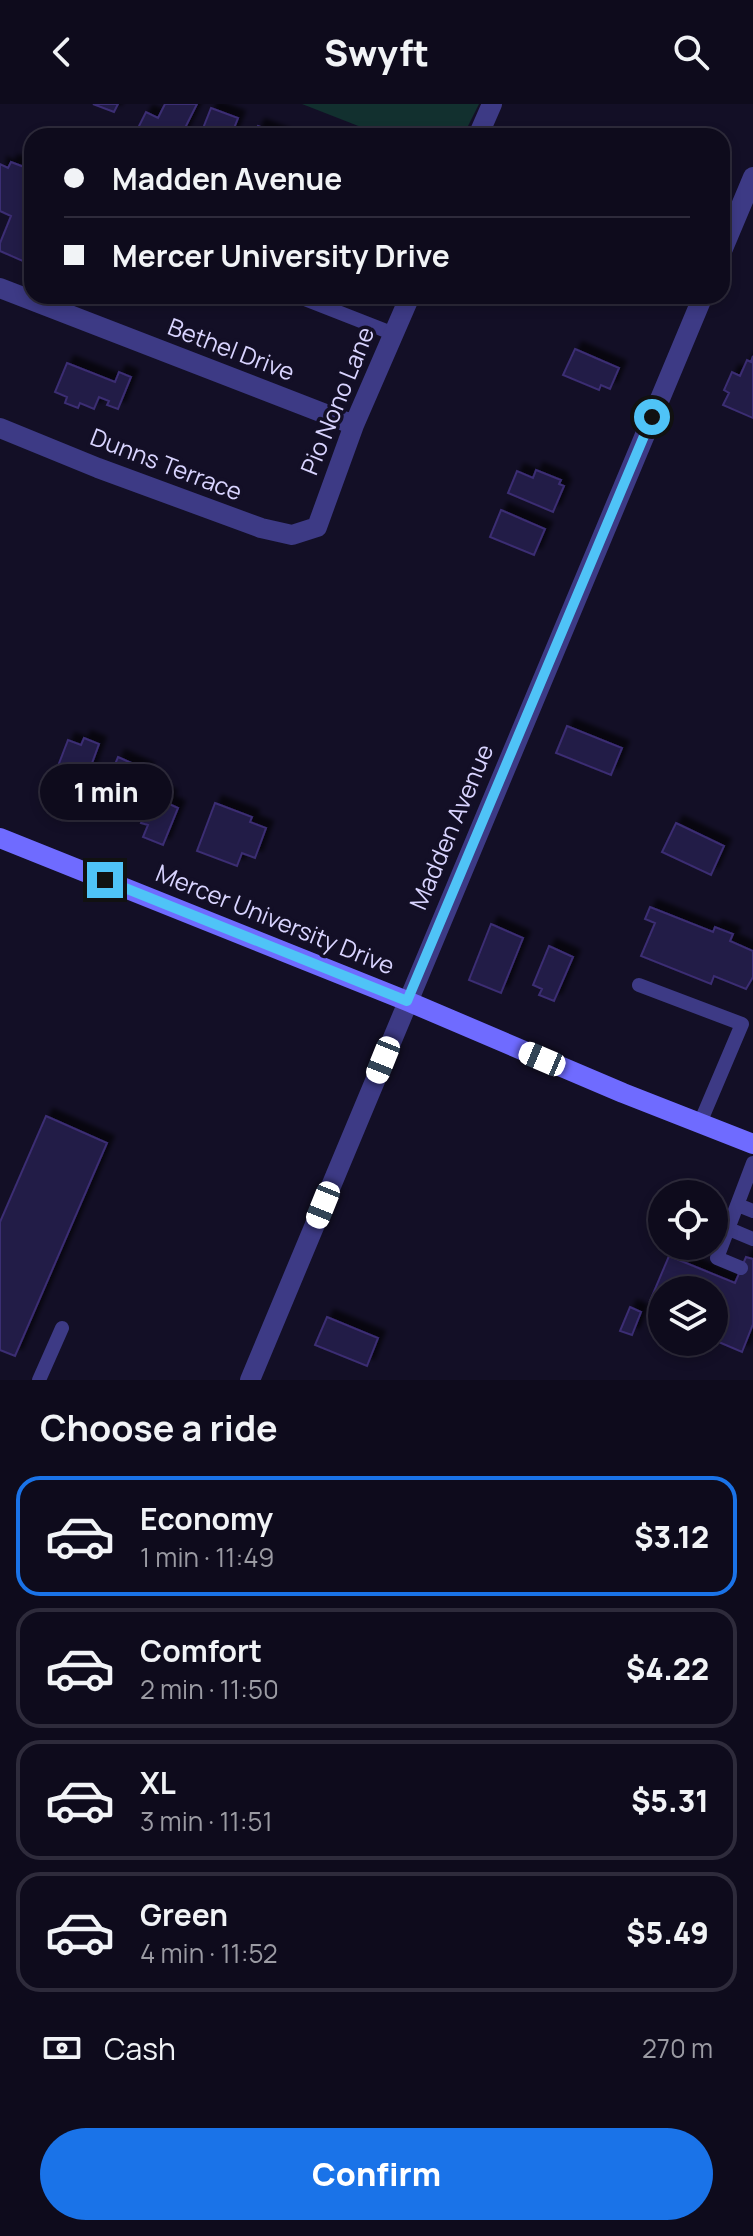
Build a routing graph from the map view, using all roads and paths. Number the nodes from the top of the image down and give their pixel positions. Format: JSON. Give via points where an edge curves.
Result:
{"nodes":[{"id":1,"x":492,"y":104,"type":"edge"},
{"id":2,"x":482,"y":128,"type":"edge"},
{"id":3,"x":753,"y":177,"type":"edge"},
{"id":4,"x":730,"y":232,"type":"edge"},
{"id":5,"x":0,"y":288,"type":"edge"},
{"id":6,"x":24,"y":297,"type":"edge"},
{"id":7,"x":41,"y":304,"type":"edge"},
{"id":8,"x":321,"y":304,"type":"edge"},
{"id":9,"x":407,"y":304,"type":"edge"},
{"id":10,"x":700,"y":304,"type":"edge"},
{"id":11,"x":394,"y":334,"type":"junction"},
{"id":12,"x":354,"y":425,"type":"junction"},
{"id":13,"x":0,"y":428,"type":"edge"},
{"id":14,"x":317,"y":527,"type":"joint"},
{"id":15,"x":0,"y":838,"type":"edge"},
{"id":16,"x":639,"y":985,"type":"dead end"},
{"id":17,"x":407,"y":1001,"type":"junction"},
{"id":18,"x":700,"y":1123,"type":"junction"},
{"id":19,"x":753,"y":1144,"type":"edge"},
{"id":20,"x":753,"y":1163,"type":"edge"},
{"id":21,"x":738,"y":1205,"type":"junction"},
{"id":22,"x":753,"y":1211,"type":"edge"},
{"id":23,"x":729,"y":1229,"type":"junction"},
{"id":24,"x":753,"y":1239,"type":"edge"},
{"id":25,"x":741,"y":1268,"type":"dead end"},
{"id":26,"x":62,"y":1328,"type":"dead end"},
{"id":27,"x":39,"y":1380,"type":"edge"},
{"id":28,"x":250,"y":1380,"type":"edge"}],
"edges":[{"from":1,"to":2,"type":"street"},
{"from":3,"to":4,"type":"street"},
{"from":5,"to":6,"type":"street","name":"Bethel Drive"},
{"from":7,"to":12,"type":"street","name":"Bethel Drive"},
{"from":8,"to":11,"type":"lane"},
{"from":9,"to":11,"type":"street","name":"Pio Nono Lane"},
{"from":10,"to":17,"type":"street","name":"Madden Avenue"},
{"from":11,"to":12,"type":"street","name":"Pio Nono Lane"},
{"from":12,"to":14,"type":"street","name":"Pio Nono Lane"},
{"from":13,"to":14,"type":"street","name":"Dunns Terrace","via":[[261,528],[292,535]]},
{"from":15,"to":17,"type":"main road","name":"Mercer University Drive"},
{"from":16,"to":18,"type":"lane","via":[[742,1024]]},
{"from":17,"to":18,"type":"main road","name":"Mercer University Drive"},
{"from":17,"to":28,"type":"street","name":"Madden Avenue"},
{"from":18,"to":19,"type":"main road","name":"Mercer University Drive"},
{"from":20,"to":21,"type":"lane"},
{"from":21,"to":22,"type":"lane"},
{"from":21,"to":23,"type":"lane"},
{"from":23,"to":24,"type":"lane"},
{"from":23,"to":25,"type":"lane","via":[[717,1258]]},
{"from":26,"to":27,"type":"lane"}]}
